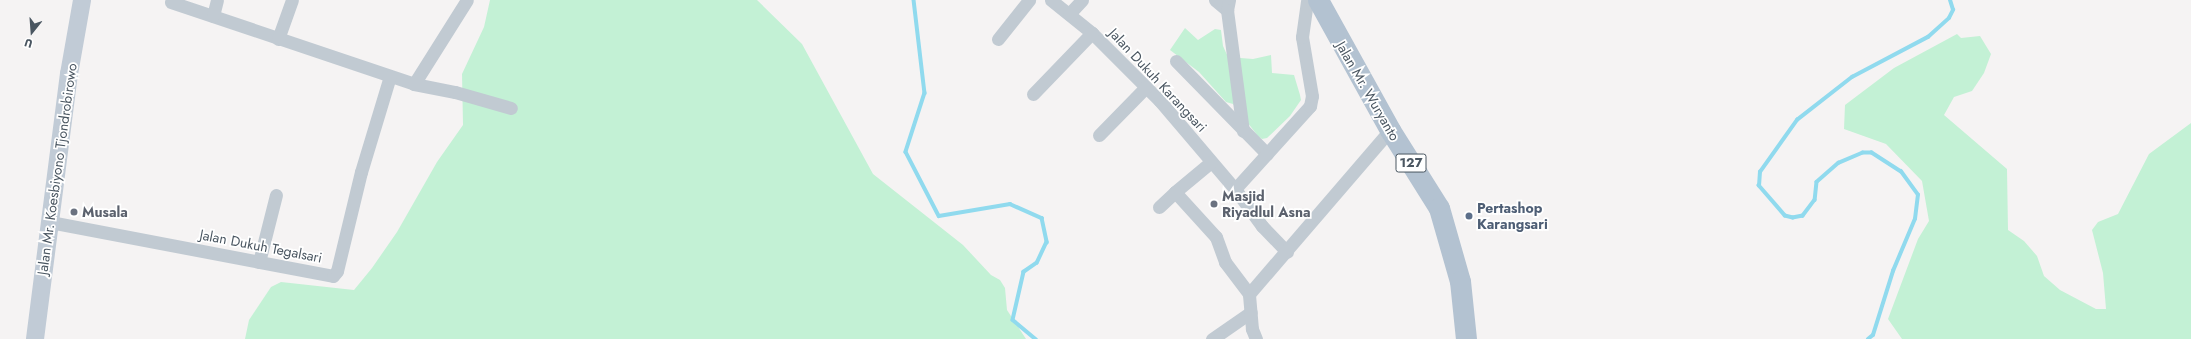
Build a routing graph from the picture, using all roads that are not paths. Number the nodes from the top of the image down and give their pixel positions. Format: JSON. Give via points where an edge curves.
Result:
{"nodes":[{"id":1,"x":82,"y":0,"type":"edge"},
{"id":2,"x":217,"y":0,"type":"edge"},
{"id":3,"x":292,"y":0,"type":"edge"},
{"id":4,"x":467,"y":0,"type":"edge"},
{"id":5,"x":1029,"y":0,"type":"edge"},
{"id":6,"x":1051,"y":0,"type":"edge"},
{"id":7,"x":1082,"y":0,"type":"edge"},
{"id":8,"x":1215,"y":0,"type":"edge"},
{"id":9,"x":1307,"y":0,"type":"edge"},
{"id":10,"x":1318,"y":0,"type":"edge"},
{"id":11,"x":172,"y":2,"type":"dead end"},
{"id":12,"x":1229,"y":3,"type":"edge"},
{"id":13,"x":1069,"y":14,"type":"junction"},
{"id":14,"x":213,"y":16,"type":"junction"},
{"id":15,"x":1092,"y":33,"type":"junction"},
{"id":16,"x":278,"y":39,"type":"junction"},
{"id":17,"x":998,"y":39,"type":"dead end"},
{"id":18,"x":1176,"y":61,"type":"dead end"},
{"id":19,"x":390,"y":76,"type":"junction"},
{"id":20,"x":414,"y":84,"type":"junction"},
{"id":21,"x":1146,"y":87,"type":"junction"},
{"id":22,"x":1033,"y":94,"type":"dead end"},
{"id":23,"x":511,"y":108,"type":"dead end"},
{"id":24,"x":1390,"y":130,"type":"junction"},
{"id":25,"x":1243,"y":131,"type":"junction"},
{"id":26,"x":1098,"y":135,"type":"dead end"},
{"id":27,"x":1268,"y":154,"type":"junction"},
{"id":28,"x":1211,"y":162,"type":"junction"},
{"id":29,"x":1235,"y":189,"type":"junction"},
{"id":30,"x":1175,"y":192,"type":"junction"},
{"id":31,"x":276,"y":195,"type":"dead end"},
{"id":32,"x":1159,"y":206,"type":"dead end"},
{"id":33,"x":50,"y":222,"type":"junction"},
{"id":34,"x":1287,"y":252,"type":"junction"},
{"id":35,"x":259,"y":262,"type":"junction"},
{"id":36,"x":1249,"y":294,"type":"junction"},
{"id":37,"x":1252,"y":312,"type":"junction"},
{"id":38,"x":35,"y":339,"type":"edge"},
{"id":39,"x":1212,"y":339,"type":"edge"},
{"id":40,"x":1256,"y":339,"type":"edge"},
{"id":41,"x":1466,"y":339,"type":"edge"}],
"edges":[{"from":1,"to":33,"type":"main road","name":"Jalan Mr. Koesbiyono Tjondrobirowo"},
{"from":2,"to":14,"type":"street"},
{"from":3,"to":16,"type":"street"},
{"from":4,"to":20,"type":"street"},
{"from":5,"to":17,"type":"street"},
{"from":6,"to":13,"type":"street","name":"Jalan Dukuh Karangsari"},
{"from":7,"to":13,"type":"street"},
{"from":8,"to":12,"type":"street"},
{"from":9,"to":27,"type":"street","via":[[1302,37],[1312,96],[1310,106]]},
{"from":10,"to":24,"type":"main road","name":"Jalan Mr. Wuryanto","number":"127"},
{"from":11,"to":14,"type":"street"},
{"from":12,"to":25,"type":"street"},
{"from":13,"to":15,"type":"street","name":"Jalan Dukuh Karangsari"},
{"from":14,"to":16,"type":"street"},
{"from":15,"to":21,"type":"street","name":"Jalan Dukuh Karangsari"},
{"from":15,"to":22,"type":"street"},
{"from":16,"to":19,"type":"street"},
{"from":18,"to":25,"type":"street"},
{"from":19,"to":20,"type":"street"},
{"from":19,"to":35,"type":"street","name":"Jalan Dukuh Tegalsari","via":[[361,172],[336,273],[330,276]]},
{"from":20,"to":23,"type":"street","via":[[455,92]]},
{"from":21,"to":26,"type":"street"},
{"from":21,"to":28,"type":"street","name":"Jalan Dukuh Karangsari"},
{"from":24,"to":34,"type":"street"},
{"from":24,"to":41,"type":"main road","name":"Jalan Mr. Wuryanto","number":"127","via":[[1439,208],[1460,281]]},
{"from":25,"to":27,"type":"street"},
{"from":27,"to":29,"type":"street"},
{"from":28,"to":29,"type":"street","name":"Jalan Dukuh Karangsari"},
{"from":28,"to":30,"type":"street"},
{"from":29,"to":34,"type":"street","name":"Jalan Dukuh Karangsari","via":[[1262,226]]},
{"from":30,"to":32,"type":"street"},
{"from":30,"to":36,"type":"street","via":[[1216,237],[1225,262]]},
{"from":31,"to":35,"type":"street"},
{"from":33,"to":35,"type":"street","name":"Jalan Dukuh Tegalsari"},
{"from":33,"to":38,"type":"main road","name":"Jalan Mr. Koesbiyono Tjondrobirowo"},
{"from":34,"to":36,"type":"street"},
{"from":36,"to":37,"type":"street"},
{"from":37,"to":39,"type":"street"},
{"from":37,"to":40,"type":"street","via":[[1252,329]]}]}
